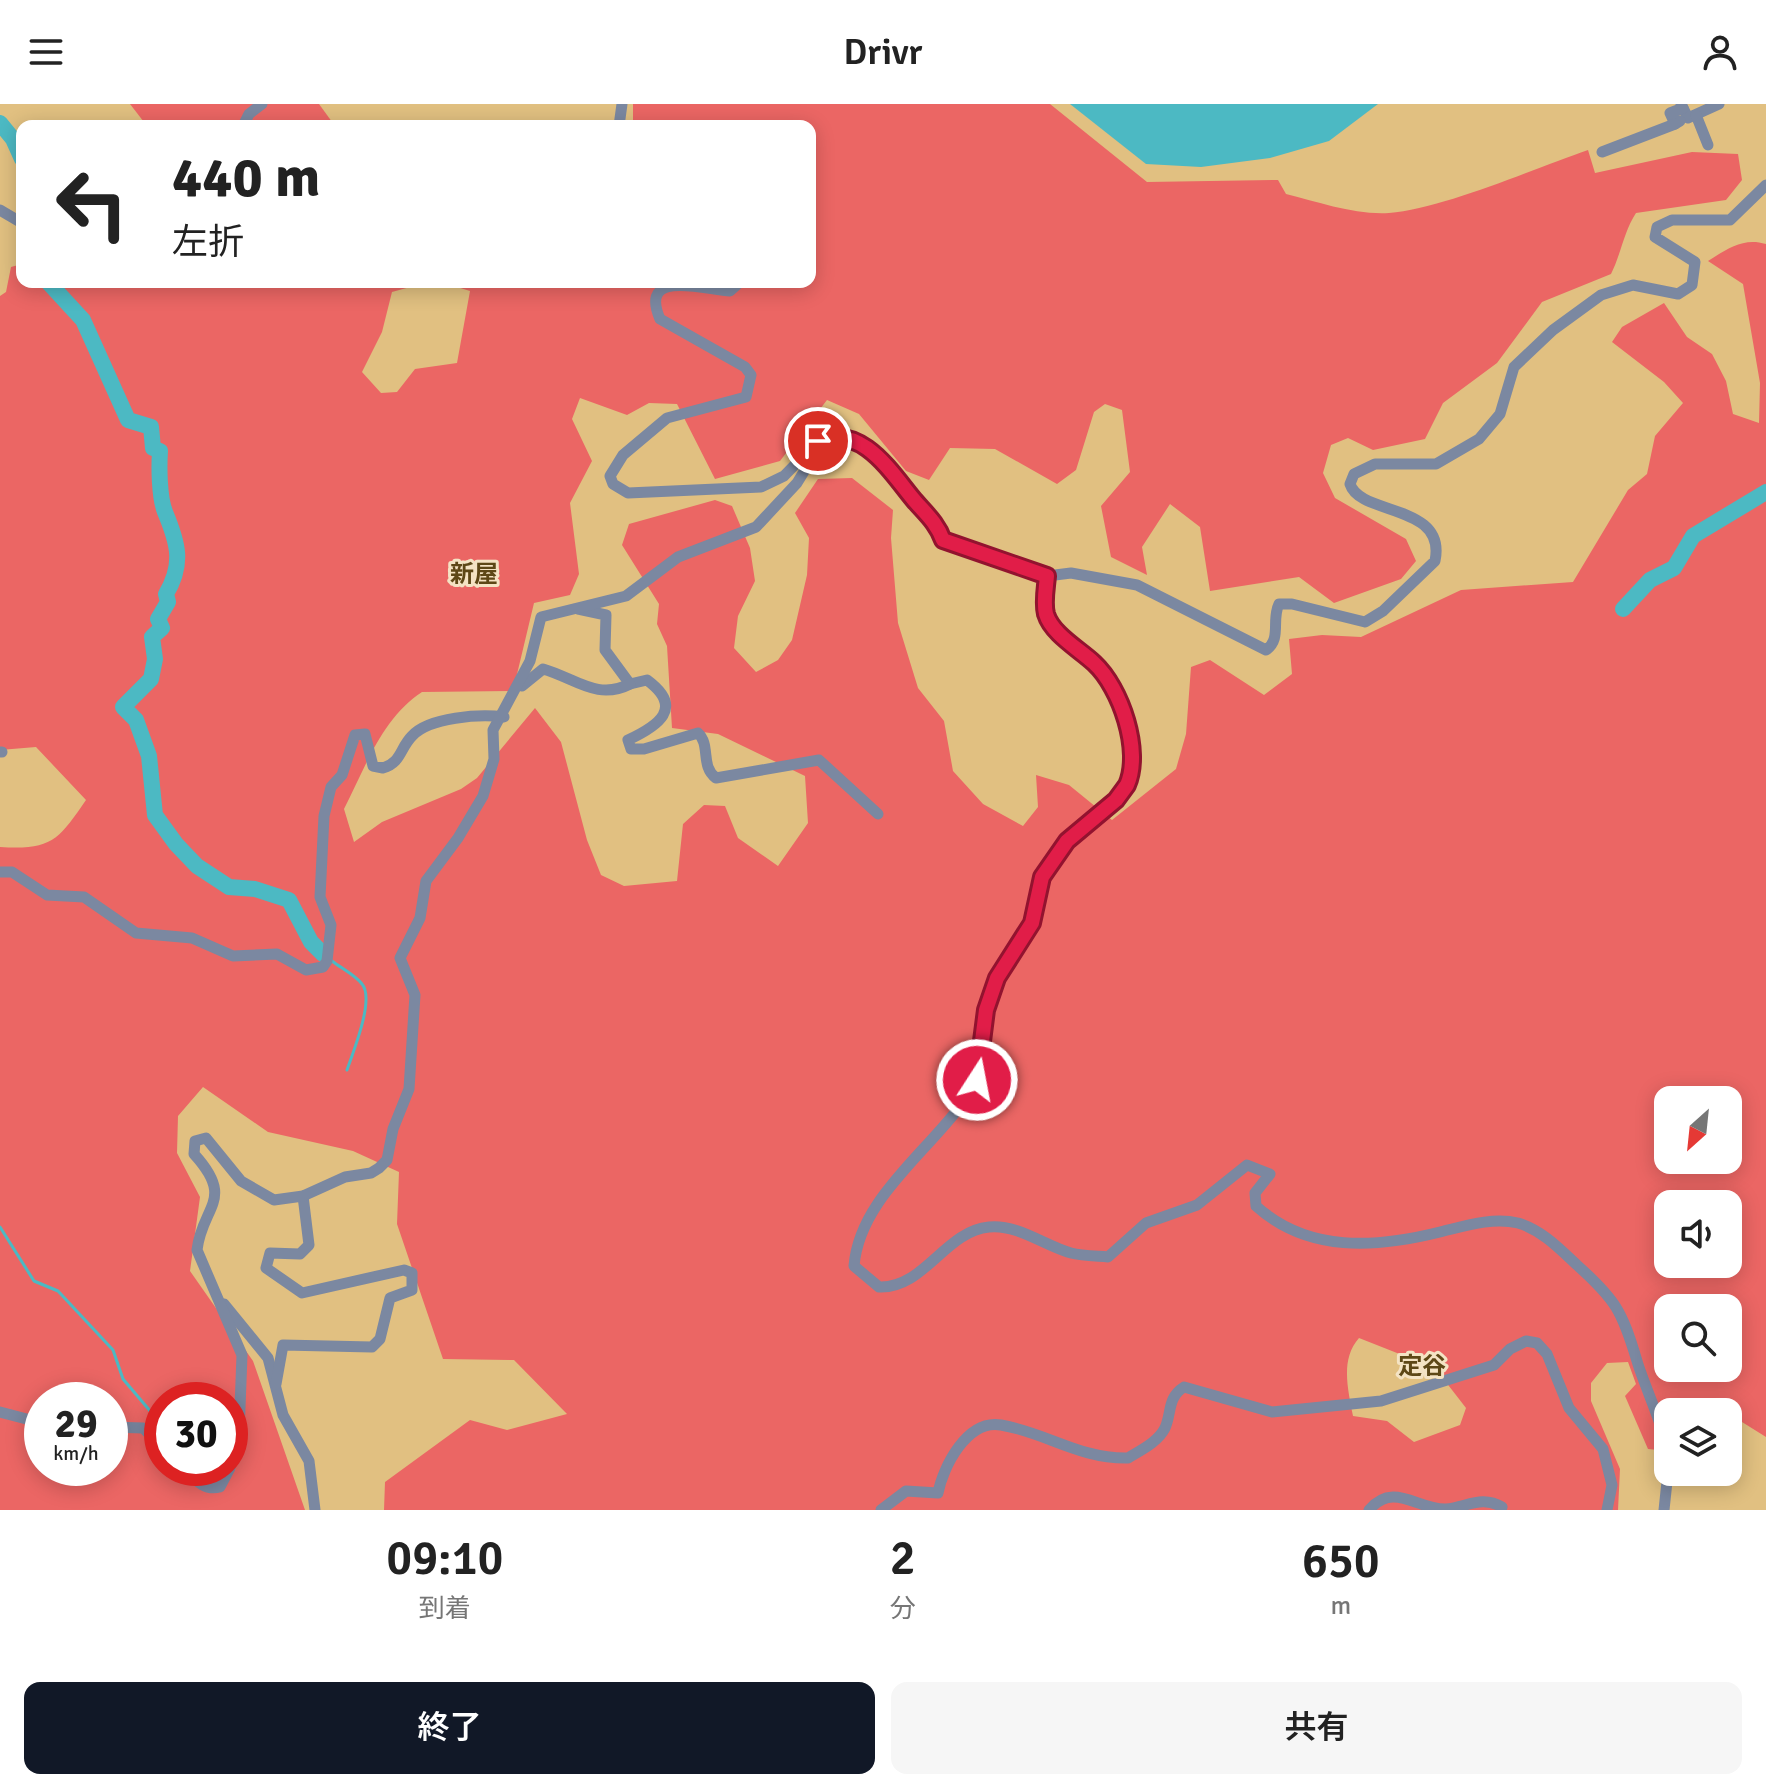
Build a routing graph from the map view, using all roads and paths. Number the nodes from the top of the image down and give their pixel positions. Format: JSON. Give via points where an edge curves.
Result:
{"nodes":[{"id":1,"x":262,"y":104,"type":"edge"},
{"id":2,"x":1719,"y":104,"type":"edge"},
{"id":3,"x":1687,"y":111,"type":"edge"},
{"id":4,"x":246,"y":120,"type":"edge"},
{"id":5,"x":1708,"y":145,"type":"dead end"},
{"id":6,"x":1602,"y":152,"type":"dead end"},
{"id":7,"x":1766,"y":185,"type":"edge"},
{"id":8,"x":664,"y":288,"type":"edge"},
{"id":9,"x":700,"y":288,"type":"edge"},
{"id":10,"x":733,"y":288,"type":"edge"},
{"id":11,"x":818,"y":441,"type":"junction"},
{"id":12,"x":1047,"y":576,"type":"junction"},
{"id":13,"x":573,"y":608,"type":"junction"},
{"id":14,"x":630,"y":684,"type":"junction"},
{"id":15,"x":498,"y":716,"type":"junction"},
{"id":16,"x":878,"y":814,"type":"dead end"},
{"id":17,"x":0,"y":872,"type":"edge"},
{"id":18,"x":303,"y":1196,"type":"junction"},
{"id":19,"x":222,"y":1303,"type":"junction"},
{"id":20,"x":241,"y":1382,"type":"edge"},
{"id":21,"x":276,"y":1384,"type":"junction"},
{"id":22,"x":1654,"y":1410,"type":"edge"},
{"id":23,"x":0,"y":1412,"type":"edge"},
{"id":24,"x":24,"y":1418,"type":"edge"},
{"id":25,"x":1667,"y":1486,"type":"edge"},
{"id":26,"x":315,"y":1510,"type":"edge"},
{"id":27,"x":881,"y":1510,"type":"edge"},
{"id":28,"x":1369,"y":1510,"type":"edge"},
{"id":29,"x":1501,"y":1510,"type":"edge"},
{"id":30,"x":1607,"y":1510,"type":"edge"},
{"id":31,"x":1664,"y":1510,"type":"edge"}],
"edges":[{"from":1,"to":4,"type":"street"},
{"from":2,"to":3,"type":"street"},
{"from":3,"to":5,"type":"street"},
{"from":3,"to":6,"type":"street","via":[[1670,113],[1675,124]]},
{"from":7,"to":12,"type":"street","via":[[1730,220],[1672,220],[1657,227],[1655,237],[1695,262],[1692,285],[1678,294],[1633,285],[1618,288],[1577,313],[1514,367],[1500,414],[1479,439],[1436,464],[1375,464],[1354,474],[1352,490],[1423,526],[1437,553],[1431,568],[1372,620],[1356,622],[1284,602],[1276,608],[1274,642],[1260,650],[1148,589],[1071,573]]},
{"from":8,"to":11,"type":"street","via":[[656,298],[660,319],[745,367],[751,375],[746,397],[667,418],[617,462],[610,481],[628,493],[745,491],[784,476]]},
{"from":9,"to":10,"type":"street"},
{"from":11,"to":12,"type":"street","via":[[847,438],[872,452],[938,525],[943,540]]},
{"from":11,"to":13,"type":"street","via":[[797,483],[756,527],[678,557],[626,596]]},
{"from":12,"to":22,"type":"street","via":[[1047,616],[1097,665],[1115,694],[1132,774],[1116,800],[1067,841],[1047,868],[1032,923],[997,978],[986,1010],[977,1080],[879,1203],[854,1266],[879,1287],[900,1286],[947,1248],[990,1226],[1028,1234],[1071,1253],[1108,1257],[1146,1223],[1197,1205],[1247,1165],[1270,1174],[1255,1193],[1256,1206],[1300,1235],[1357,1244],[1473,1223],[1518,1223],[1549,1238],[1617,1304]]},
{"from":13,"to":14,"type":"street","via":[[606,615],[605,650]]},
{"from":13,"to":15,"type":"street","via":[[541,617],[530,661]]},
{"from":14,"to":15,"type":"street","via":[[616,691],[595,691],[543,669],[523,683],[506,718]]},
{"from":14,"to":16,"type":"street","via":[[647,680],[667,705],[658,724],[628,740],[631,749],[698,733],[705,740],[707,767],[716,778],[819,760]]},
{"from":15,"to":17,"type":"street","via":[[465,715],[420,730],[397,761],[383,768],[373,766],[365,734],[355,735],[324,816],[320,897],[331,925],[323,967],[306,970],[277,954],[233,956],[192,938],[136,933],[84,897],[47,895],[12,872]]},
{"from":15,"to":18,"type":"street","via":[[483,796],[426,881],[420,918],[400,958],[415,995],[414,1013],[409,1089],[387,1160],[371,1173],[345,1177]]},
{"from":18,"to":19,"type":"street","via":[[274,1200],[263,1195],[241,1181],[206,1138],[195,1141],[194,1154],[217,1195],[197,1250]]},
{"from":18,"to":21,"type":"street","via":[[309,1245],[300,1254],[270,1253],[270,1273],[302,1293],[404,1270],[412,1273],[414,1285],[390,1298],[380,1339],[372,1347],[283,1345]]},
{"from":19,"to":20,"type":"street","via":[[242,1355]]},
{"from":19,"to":21,"type":"street","via":[[268,1358]]},
{"from":21,"to":26,"type":"street","via":[[283,1415],[309,1461]]},
{"from":23,"to":24,"type":"street"},
{"from":25,"to":31,"type":"street"},
{"from":27,"to":30,"type":"street","via":[[906,1491],[938,1493],[952,1454],[982,1429],[998,1424],[1079,1451],[1128,1458],[1159,1436],[1172,1399],[1184,1387],[1272,1412],[1363,1404],[1494,1365],[1526,1341],[1537,1343],[1547,1354],[1569,1408],[1603,1449],[1612,1485]]},
{"from":28,"to":29,"type":"street","via":[[1394,1496],[1438,1509],[1487,1500]]}]}
